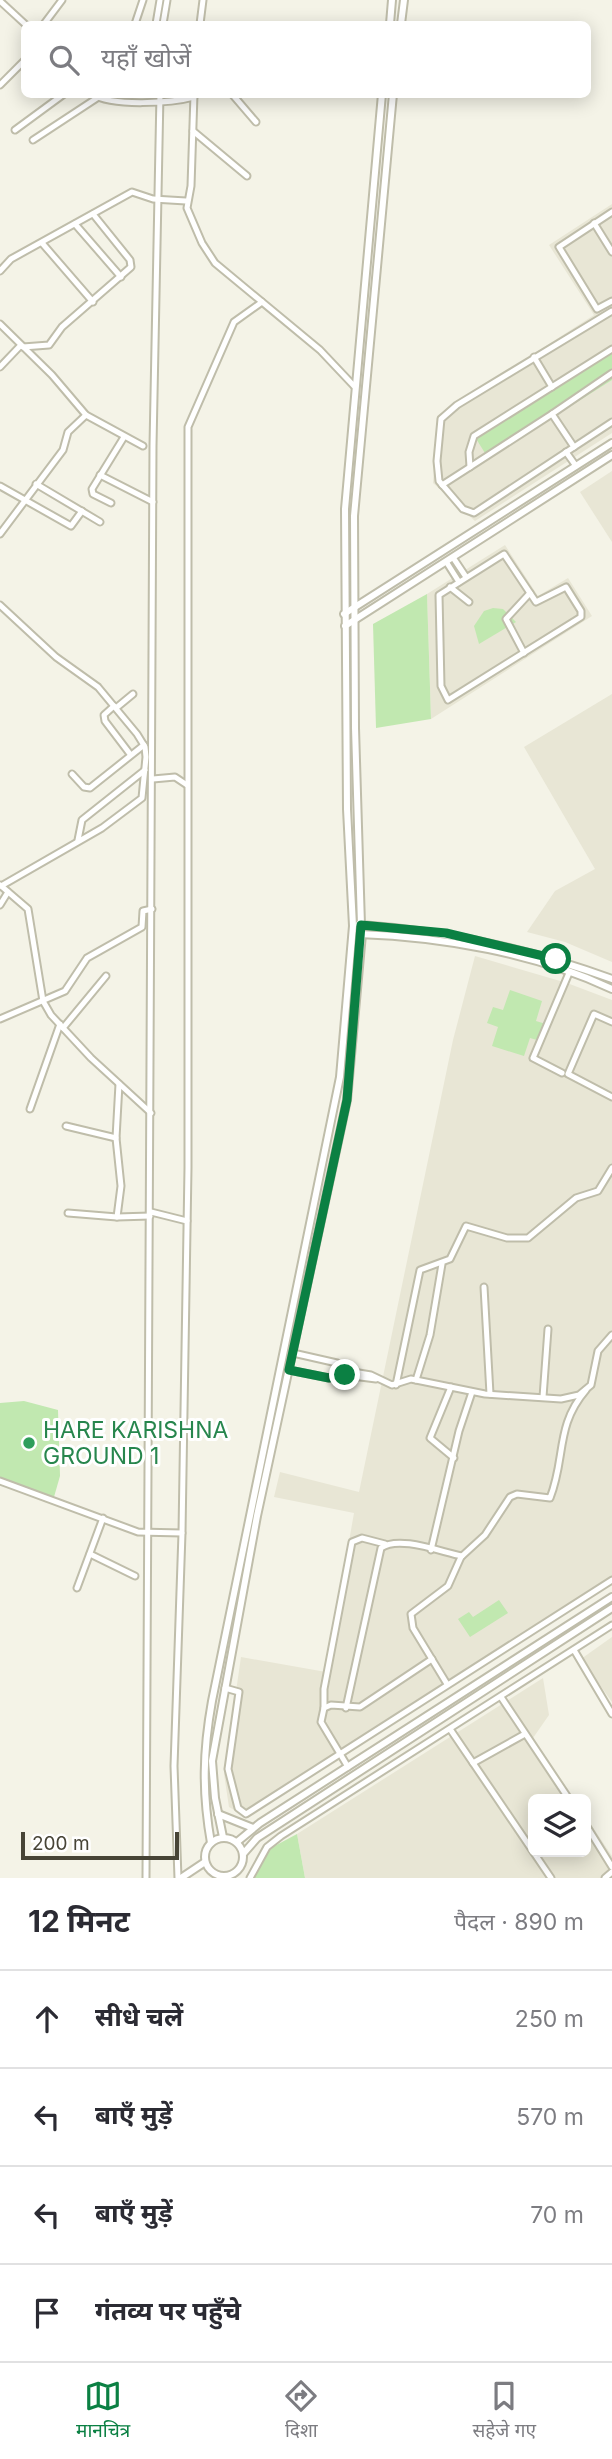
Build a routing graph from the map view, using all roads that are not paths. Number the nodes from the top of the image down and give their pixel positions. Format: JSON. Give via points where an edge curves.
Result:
{"nodes":[{"id":1,"x":62,"y":0,"type":"edge"},
{"id":2,"x":144,"y":0,"type":"edge"},
{"id":3,"x":160,"y":0,"type":"edge"},
{"id":4,"x":167,"y":0,"type":"edge"},
{"id":5,"x":204,"y":0,"type":"edge"},
{"id":6,"x":392,"y":0,"type":"edge"},
{"id":7,"x":404,"y":0,"type":"edge"},
{"id":8,"x":0,"y":1,"type":"edge"},
{"id":9,"x":23,"y":21,"type":"edge"},
{"id":10,"x":46,"y":21,"type":"edge"},
{"id":11,"x":136,"y":21,"type":"edge"},
{"id":12,"x":156,"y":21,"type":"edge"},
{"id":13,"x":164,"y":21,"type":"edge"},
{"id":14,"x":200,"y":21,"type":"edge"},
{"id":15,"x":390,"y":21,"type":"edge"},
{"id":16,"x":401,"y":21,"type":"edge"},
{"id":17,"x":21,"y":64,"type":"edge"},
{"id":18,"x":0,"y":85,"type":"edge"},
{"id":19,"x":59,"y":98,"type":"edge"},
{"id":20,"x":92,"y":98,"type":"edge"},
{"id":21,"x":157,"y":98,"type":"edge"},
{"id":22,"x":194,"y":98,"type":"edge"},
{"id":23,"x":235,"y":98,"type":"edge"},
{"id":24,"x":382,"y":98,"type":"edge"},
{"id":25,"x":393,"y":98,"type":"edge"},
{"id":26,"x":256,"y":122,"type":"dead end"},
{"id":27,"x":15,"y":130,"type":"dead end"},
{"id":28,"x":192,"y":131,"type":"junction"},
{"id":29,"x":33,"y":140,"type":"dead end"},
{"id":30,"x":247,"y":176,"type":"dead end"},
{"id":31,"x":157,"y":199,"type":"junction"},
{"id":32,"x":186,"y":201,"type":"junction"},
{"id":33,"x":612,"y":212,"type":"edge"},
{"id":34,"x":93,"y":214,"type":"junction"},
{"id":35,"x":594,"y":223,"type":"junction"},
{"id":36,"x":75,"y":224,"type":"junction"},
{"id":37,"x":42,"y":243,"type":"junction"},
{"id":38,"x":612,"y":251,"type":"edge"},
{"id":39,"x":0,"y":271,"type":"edge"},
{"id":40,"x":121,"y":277,"type":"junction"},
{"id":41,"x":612,"y":301,"type":"edge"},
{"id":42,"x":93,"y":302,"type":"junction"},
{"id":43,"x":262,"y":302,"type":"junction"},
{"id":44,"x":611,"y":313,"type":"edge"},
{"id":45,"x":0,"y":324,"type":"edge"},
{"id":46,"x":22,"y":346,"type":"junction"},
{"id":47,"x":612,"y":349,"type":"edge"},
{"id":48,"x":534,"y":357,"type":"junction"},
{"id":49,"x":0,"y":367,"type":"edge"},
{"id":50,"x":612,"y":373,"type":"edge"},
{"id":51,"x":354,"y":386,"type":"junction"},
{"id":52,"x":552,"y":387,"type":"junction"},
{"id":53,"x":552,"y":414,"type":"junction"},
{"id":54,"x":86,"y":415,"type":"junction"},
{"id":55,"x":612,"y":422,"type":"edge"},
{"id":56,"x":124,"y":437,"type":"junction"},
{"id":57,"x":612,"y":443,"type":"edge"},
{"id":58,"x":143,"y":446,"type":"dead end"},
{"id":59,"x":574,"y":447,"type":"junction"},
{"id":60,"x":566,"y":452,"type":"junction"},
{"id":61,"x":612,"y":455,"type":"edge"},
{"id":62,"x":576,"y":466,"type":"junction"},
{"id":63,"x":470,"y":467,"type":"junction"},
{"id":64,"x":100,"y":475,"type":"junction"},
{"id":65,"x":36,"y":484,"type":"junction"},
{"id":66,"x":442,"y":485,"type":"junction"},
{"id":67,"x":0,"y":486,"type":"edge"},
{"id":68,"x":24,"y":501,"type":"junction"},
{"id":69,"x":153,"y":502,"type":"junction"},
{"id":70,"x":111,"y":503,"type":"dead end"},
{"id":71,"x":82,"y":512,"type":"junction"},
{"id":72,"x":502,"y":514,"type":"junction"},
{"id":73,"x":100,"y":522,"type":"dead end"},
{"id":74,"x":508,"y":523,"type":"junction"},
{"id":75,"x":0,"y":534,"type":"edge"},
{"id":76,"x":454,"y":559,"type":"junction"},
{"id":77,"x":447,"y":563,"type":"junction"},
{"id":78,"x":466,"y":577,"type":"junction"},
{"id":79,"x":459,"y":582,"type":"junction"},
{"id":80,"x":450,"y":587,"type":"junction"},
{"id":81,"x":530,"y":593,"type":"junction"},
{"id":82,"x":469,"y":602,"type":"dead end"},
{"id":83,"x":0,"y":605,"type":"edge"},
{"id":84,"x":355,"y":608,"type":"junction"},
{"id":85,"x":344,"y":614,"type":"junction"},
{"id":86,"x":355,"y":619,"type":"junction"},
{"id":87,"x":345,"y":626,"type":"junction"},
{"id":88,"x":524,"y":653,"type":"junction"},
{"id":89,"x":133,"y":694,"type":"dead end"},
{"id":90,"x":115,"y":707,"type":"junction"},
{"id":91,"x":144,"y":745,"type":"junction"},
{"id":92,"x":130,"y":754,"type":"junction"},
{"id":93,"x":145,"y":770,"type":"junction"},
{"id":94,"x":72,"y":774,"type":"dead end"},
{"id":95,"x":153,"y":779,"type":"junction"},
{"id":96,"x":187,"y":785,"type":"junction"},
{"id":97,"x":78,"y":841,"type":"junction"},
{"id":98,"x":1,"y":885,"type":"edge"},
{"id":99,"x":8,"y":892,"type":"junction"},
{"id":100,"x":0,"y":905,"type":"edge"},
{"id":101,"x":152,"y":909,"type":"junction"},
{"id":102,"x":357,"y":924,"type":"junction"},
{"id":103,"x":353,"y":933,"type":"junction"},
{"id":104,"x":362,"y":934,"type":"junction"},
{"id":105,"x":569,"y":973,"type":"junction"},
{"id":106,"x":106,"y":976,"type":"dead end"},
{"id":107,"x":612,"y":979,"type":"edge"},
{"id":108,"x":612,"y":989,"type":"edge"},
{"id":109,"x":43,"y":1001,"type":"junction"},
{"id":110,"x":0,"y":1019,"type":"edge"},
{"id":111,"x":612,"y":1022,"type":"edge"},
{"id":112,"x":62,"y":1026,"type":"junction"},
{"id":113,"x":562,"y":1073,"type":"dead end"},
{"id":114,"x":119,"y":1084,"type":"junction"},
{"id":115,"x":612,"y":1097,"type":"edge"},
{"id":116,"x":30,"y":1109,"type":"dead end"},
{"id":117,"x":151,"y":1112,"type":"junction"},
{"id":118,"x":66,"y":1126,"type":"dead end"},
{"id":119,"x":116,"y":1138,"type":"junction"},
{"id":120,"x":612,"y":1168,"type":"edge"},
{"id":121,"x":68,"y":1213,"type":"dead end"},
{"id":122,"x":150,"y":1214,"type":"junction"},
{"id":123,"x":117,"y":1217,"type":"junction"},
{"id":124,"x":187,"y":1222,"type":"junction"},
{"id":125,"x":442,"y":1264,"type":"junction"},
{"id":126,"x":484,"y":1287,"type":"dead end"},
{"id":127,"x":548,"y":1329,"type":"dead end"},
{"id":128,"x":612,"y":1335,"type":"edge"},
{"id":129,"x":285,"y":1349,"type":"junction"},
{"id":130,"x":296,"y":1353,"type":"junction"},
{"id":131,"x":294,"y":1371,"type":"junction"},
{"id":132,"x":379,"y":1379,"type":"junction"},
{"id":133,"x":416,"y":1380,"type":"junction"},
{"id":134,"x":396,"y":1385,"type":"junction"},
{"id":135,"x":451,"y":1387,"type":"junction"},
{"id":136,"x":586,"y":1390,"type":"junction"},
{"id":137,"x":472,"y":1392,"type":"junction"},
{"id":138,"x":490,"y":1394,"type":"junction"},
{"id":139,"x":543,"y":1396,"type":"junction"},
{"id":140,"x":454,"y":1458,"type":"junction"},
{"id":141,"x":0,"y":1481,"type":"edge"},
{"id":142,"x":103,"y":1518,"type":"junction"},
{"id":143,"x":183,"y":1533,"type":"junction"},
{"id":144,"x":148,"y":1534,"type":"junction"},
{"id":145,"x":386,"y":1545,"type":"junction"},
{"id":146,"x":431,"y":1550,"type":"junction"},
{"id":147,"x":90,"y":1554,"type":"junction"},
{"id":148,"x":462,"y":1556,"type":"junction"},
{"id":149,"x":135,"y":1576,"type":"dead end"},
{"id":150,"x":612,"y":1580,"type":"edge"},
{"id":151,"x":77,"y":1588,"type":"dead end"},
{"id":152,"x":612,"y":1597,"type":"edge"},
{"id":153,"x":612,"y":1608,"type":"edge"},
{"id":154,"x":612,"y":1625,"type":"edge"},
{"id":155,"x":574,"y":1650,"type":"junction"},
{"id":156,"x":432,"y":1659,"type":"junction"},
{"id":157,"x":447,"y":1685,"type":"junction"},
{"id":158,"x":228,"y":1688,"type":"junction"},
{"id":159,"x":501,"y":1697,"type":"junction"},
{"id":160,"x":324,"y":1708,"type":"junction"},
{"id":161,"x":346,"y":1708,"type":"junction"},
{"id":162,"x":612,"y":1714,"type":"edge"},
{"id":163,"x":450,"y":1728,"type":"junction"},
{"id":164,"x":525,"y":1734,"type":"junction"},
{"id":165,"x":344,"y":1760,"type":"junction"},
{"id":166,"x":473,"y":1763,"type":"junction"},
{"id":167,"x":566,"y":1794,"type":"edge"},
{"id":168,"x":218,"y":1814,"type":"junction"},
{"id":169,"x":253,"y":1828,"type":"junction"},
{"id":170,"x":591,"y":1834,"type":"edge"},
{"id":171,"x":223,"y":1838,"type":"junction"},
{"id":172,"x":237,"y":1842,"type":"junction"},
{"id":173,"x":211,"y":1843,"type":"junction"},
{"id":174,"x":243,"y":1854,"type":"junction"},
{"id":175,"x":205,"y":1862,"type":"junction"},
{"id":176,"x":612,"y":1870,"type":"edge"},
{"id":177,"x":213,"y":1873,"type":"junction"},
{"id":178,"x":233,"y":1876,"type":"edge"},
{"id":179,"x":221,"y":1877,"type":"edge"},
{"id":180,"x":146,"y":1878,"type":"edge"},
{"id":181,"x":180,"y":1878,"type":"edge"},
{"id":182,"x":205,"y":1878,"type":"edge"},
{"id":183,"x":250,"y":1878,"type":"edge"},
{"id":184,"x":551,"y":1878,"type":"edge"},
{"id":185,"x":605,"y":1878,"type":"edge"}],
"edges":[{"from":1,"to":10,"type":"street"},
{"from":2,"to":11,"type":"street"},
{"from":3,"to":12,"type":"street"},
{"from":4,"to":13,"type":"street"},
{"from":5,"to":14,"type":"street"},
{"from":6,"to":15,"type":"street"},
{"from":7,"to":16,"type":"street"},
{"from":8,"to":9,"type":"street"},
{"from":17,"to":18,"type":"street"},
{"from":19,"to":27,"type":"street"},
{"from":20,"to":29,"type":"street"},
{"from":21,"to":31,"type":"street"},
{"from":22,"to":28,"type":"street"},
{"from":23,"to":26,"type":"street"},
{"from":24,"to":51,"type":"street"},
{"from":25,"to":84,"type":"street","via":[[358,457]]},
{"from":28,"to":30,"type":"street"},
{"from":28,"to":32,"type":"street","via":[[191,186]]},
{"from":31,"to":32,"type":"street"},
{"from":31,"to":34,"type":"street","via":[[132,192]]},
{"from":31,"to":69,"type":"street"},
{"from":32,"to":43,"type":"street","via":[[208,254]]},
{"from":33,"to":35,"type":"street"},
{"from":34,"to":36,"type":"street"},
{"from":34,"to":40,"type":"street","via":[[130,260],[131,267]]},
{"from":35,"to":38,"type":"street"},
{"from":35,"to":41,"type":"street","via":[[559,247],[597,309]]},
{"from":36,"to":37,"type":"street"},
{"from":36,"to":40,"type":"street"},
{"from":37,"to":39,"type":"street","via":[[11,259]]},
{"from":37,"to":42,"type":"street"},
{"from":40,"to":42,"type":"street"},
{"from":42,"to":46,"type":"street","via":[[62,327],[49,345]]},
{"from":43,"to":51,"type":"street","via":[[320,350]]},
{"from":43,"to":96,"type":"street","via":[[234,322],[188,427]]},
{"from":44,"to":48,"type":"street"},
{"from":45,"to":46,"type":"street"},
{"from":46,"to":49,"type":"street"},
{"from":46,"to":54,"type":"street"},
{"from":47,"to":52,"type":"street"},
{"from":48,"to":52,"type":"street"},
{"from":48,"to":66,"type":"street","via":[[441,419],[437,461]]},
{"from":50,"to":53,"type":"street"},
{"from":51,"to":85,"type":"street","via":[[345,509]]},
{"from":52,"to":63,"type":"street","via":[[474,436]]},
{"from":53,"to":59,"type":"street"},
{"from":53,"to":63,"type":"street"},
{"from":54,"to":56,"type":"street"},
{"from":54,"to":65,"type":"street","via":[[68,432],[65,446]]},
{"from":55,"to":59,"type":"street"},
{"from":56,"to":58,"type":"street"},
{"from":56,"to":64,"type":"street"},
{"from":57,"to":62,"type":"street"},
{"from":59,"to":60,"type":"street"},
{"from":60,"to":62,"type":"street"},
{"from":60,"to":66,"type":"street","via":[[474,513],[463,509]]},
{"from":61,"to":74,"type":"street"},
{"from":62,"to":72,"type":"street"},
{"from":63,"to":66,"type":"street"},
{"from":64,"to":69,"type":"street"},
{"from":64,"to":70,"type":"street","via":[[92,492]]},
{"from":65,"to":68,"type":"street"},
{"from":65,"to":71,"type":"street"},
{"from":67,"to":68,"type":"street"},
{"from":68,"to":71,"type":"street","via":[[71,526]]},
{"from":68,"to":75,"type":"street"},
{"from":69,"to":95,"type":"street"},
{"from":71,"to":73,"type":"street"},
{"from":72,"to":74,"type":"street"},
{"from":72,"to":84,"type":"street"},
{"from":74,"to":76,"type":"street"},
{"from":76,"to":77,"type":"street"},
{"from":76,"to":78,"type":"street"},
{"from":77,"to":79,"type":"street"},
{"from":77,"to":86,"type":"street"},
{"from":78,"to":79,"type":"street"},
{"from":78,"to":81,"type":"street","via":[[504,554]]},
{"from":79,"to":80,"type":"street"},
{"from":80,"to":82,"type":"street"},
{"from":80,"to":88,"type":"street","via":[[439,595],[441,686],[446,698],[452,699]]},
{"from":81,"to":88,"type":"street","via":[[506,620]]},
{"from":81,"to":88,"type":"street","via":[[538,602],[565,587],[581,614]]},
{"from":83,"to":90,"type":"street","via":[[56,657],[98,687]]},
{"from":84,"to":85,"type":"street"},
{"from":84,"to":86,"type":"street"},
{"from":85,"to":87,"type":"street"},
{"from":86,"to":87,"type":"street"},
{"from":86,"to":102,"type":"street"},
{"from":87,"to":102,"type":"street","via":[[347,809]]},
{"from":89,"to":90,"type":"street"},
{"from":90,"to":91,"type":"street"},
{"from":90,"to":92,"type":"street","via":[[104,715],[105,721]]},
{"from":91,"to":92,"type":"street"},
{"from":91,"to":93,"type":"street"},
{"from":92,"to":94,"type":"street","via":[[90,788]]},
{"from":93,"to":97,"type":"street","via":[[82,820]]},
{"from":93,"to":97,"type":"street","via":[[142,798]]},
{"from":95,"to":96,"type":"street","via":[[175,777]]},
{"from":95,"to":101,"type":"street"},
{"from":96,"to":124,"type":"street"},
{"from":97,"to":98,"type":"street"},
{"from":98,"to":99,"type":"street"},
{"from":99,"to":100,"type":"street"},
{"from":99,"to":109,"type":"street","via":[[28,909]]},
{"from":101,"to":109,"type":"street","via":[[143,911],[142,927],[87,958],[69,988]]},
{"from":101,"to":117,"type":"street"},
{"from":102,"to":103,"type":"street"},
{"from":102,"to":104,"type":"street"},
{"from":102,"to":107,"type":"street","via":[[422,929],[505,945]]},
{"from":103,"to":104,"type":"street"},
{"from":103,"to":129,"type":"street","via":[[337,1101]]},
{"from":104,"to":105,"type":"street","via":[[464,945]]},
{"from":104,"to":130,"type":"street","via":[[347,1100]]},
{"from":105,"to":108,"type":"street"},
{"from":105,"to":113,"type":"street","via":[[533,1058]]},
{"from":106,"to":112,"type":"street"},
{"from":109,"to":110,"type":"street"},
{"from":109,"to":112,"type":"street"},
{"from":111,"to":115,"type":"street","via":[[593,1014],[568,1074]]},
{"from":112,"to":114,"type":"street"},
{"from":112,"to":116,"type":"street"},
{"from":114,"to":117,"type":"street"},
{"from":114,"to":119,"type":"street"},
{"from":117,"to":122,"type":"street"},
{"from":118,"to":119,"type":"street"},
{"from":119,"to":123,"type":"street","via":[[121,1186]]},
{"from":120,"to":125,"type":"street","via":[[598,1191],[576,1198],[528,1238],[507,1238],[466,1226],[450,1259]]},
{"from":121,"to":123,"type":"street"},
{"from":122,"to":123,"type":"street"},
{"from":122,"to":124,"type":"street"},
{"from":122,"to":144,"type":"street"},
{"from":124,"to":143,"type":"street"},
{"from":125,"to":133,"type":"street","via":[[430,1335]]},
{"from":125,"to":134,"type":"street","via":[[420,1270]]},
{"from":126,"to":138,"type":"street"},
{"from":127,"to":139,"type":"street"},
{"from":128,"to":136,"type":"street","via":[[598,1351],[594,1380]]},
{"from":129,"to":130,"type":"street"},
{"from":129,"to":173,"type":"street","via":[[203,1754]]},
{"from":130,"to":131,"type":"street"},
{"from":130,"to":132,"type":"street"},
{"from":131,"to":132,"type":"street","via":[[329,1378]]},
{"from":131,"to":158,"type":"street","via":[[257,1516]]},
{"from":132,"to":134,"type":"street"},
{"from":133,"to":134,"type":"street"},
{"from":133,"to":135,"type":"street"},
{"from":135,"to":137,"type":"street"},
{"from":135,"to":140,"type":"street","via":[[430,1438]]},
{"from":136,"to":139,"type":"street","via":[[571,1397]]},
{"from":136,"to":148,"type":"street","via":[[567,1419],[551,1499],[514,1495],[485,1535]]},
{"from":137,"to":138,"type":"street"},
{"from":137,"to":140,"type":"street"},
{"from":138,"to":139,"type":"street"},
{"from":140,"to":146,"type":"street"},
{"from":141,"to":142,"type":"street"},
{"from":142,"to":144,"type":"street"},
{"from":142,"to":147,"type":"street"},
{"from":143,"to":144,"type":"street"},
{"from":143,"to":181,"type":"street","via":[[174,1766]]},
{"from":144,"to":180,"type":"street"},
{"from":145,"to":146,"type":"street"},
{"from":145,"to":160,"type":"street","via":[[362,1538],[352,1542]]},
{"from":145,"to":161,"type":"street","via":[[381,1548]]},
{"from":146,"to":148,"type":"street"},
{"from":147,"to":149,"type":"street"},
{"from":147,"to":151,"type":"street"},
{"from":148,"to":156,"type":"street","via":[[448,1586],[411,1614],[413,1628]]},
{"from":150,"to":157,"type":"street"},
{"from":152,"to":165,"type":"street"},
{"from":153,"to":174,"type":"street","via":[[257,1838]]},
{"from":154,"to":155,"type":"street"},
{"from":155,"to":159,"type":"street"},
{"from":155,"to":162,"type":"street"},
{"from":156,"to":157,"type":"street"},
{"from":156,"to":161,"type":"street","via":[[360,1707]]},
{"from":157,"to":165,"type":"street"},
{"from":158,"to":165,"type":"street","via":[[238,1690],[228,1769],[237,1808],[243,1813]]},
{"from":158,"to":168,"type":"street","via":[[212,1761]]},
{"from":159,"to":163,"type":"street"},
{"from":159,"to":164,"type":"street"},
{"from":160,"to":161,"type":"street"},
{"from":160,"to":165,"type":"street","via":[[321,1722]]},
{"from":163,"to":166,"type":"street"},
{"from":163,"to":183,"type":"street","via":[[270,1844]]},
{"from":164,"to":166,"type":"street"},
{"from":164,"to":167,"type":"street"},
{"from":165,"to":169,"type":"street"},
{"from":166,"to":184,"type":"street"},
{"from":168,"to":169,"type":"street"},
{"from":168,"to":171,"type":"street"},
{"from":169,"to":172,"type":"street"},
{"from":170,"to":176,"type":"street"},
{"from":171,"to":172,"type":"street"},
{"from":171,"to":173,"type":"street"},
{"from":172,"to":174,"type":"street"},
{"from":173,"to":175,"type":"street"},
{"from":174,"to":178,"type":"street","via":[[243,1864]]},
{"from":175,"to":177,"type":"street"},
{"from":175,"to":181,"type":"street"},
{"from":176,"to":185,"type":"street"},
{"from":177,"to":179,"type":"street"},
{"from":177,"to":182,"type":"street"},
{"from":178,"to":179,"type":"street"}]}
